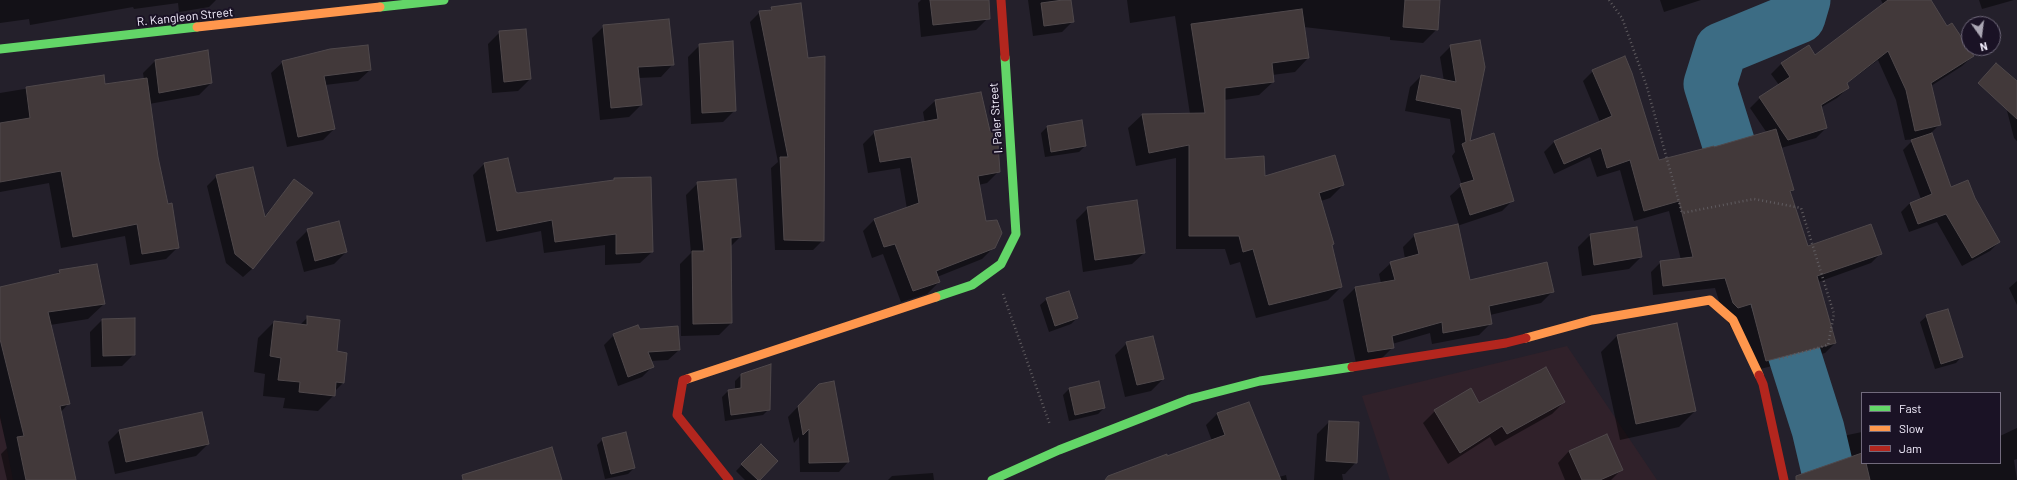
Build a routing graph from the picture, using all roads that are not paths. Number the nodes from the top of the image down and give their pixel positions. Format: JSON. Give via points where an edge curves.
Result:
{"nodes":[{"id":1,"x":444,"y":0,"type":"edge"},
{"id":2,"x":1001,"y":0,"type":"edge"},
{"id":3,"x":0,"y":49,"type":"edge"},
{"id":4,"x":729,"y":480,"type":"edge"},
{"id":5,"x":992,"y":480,"type":"edge"},
{"id":6,"x":1784,"y":480,"type":"edge"}],
"edges":[{"from":1,"to":3,"type":"street","name":"R. Kangleon Street"},
{"from":2,"to":4,"type":"street","name":"I. Paler Street","via":[[1016,234],[1001,264],[972,285],[683,380],[677,415]]},
{"from":5,"to":6,"type":"street","via":[[1058,450],[1190,399],[1260,381],[1506,343],[1592,320],[1710,300],[1733,320],[1763,384]]}]}
